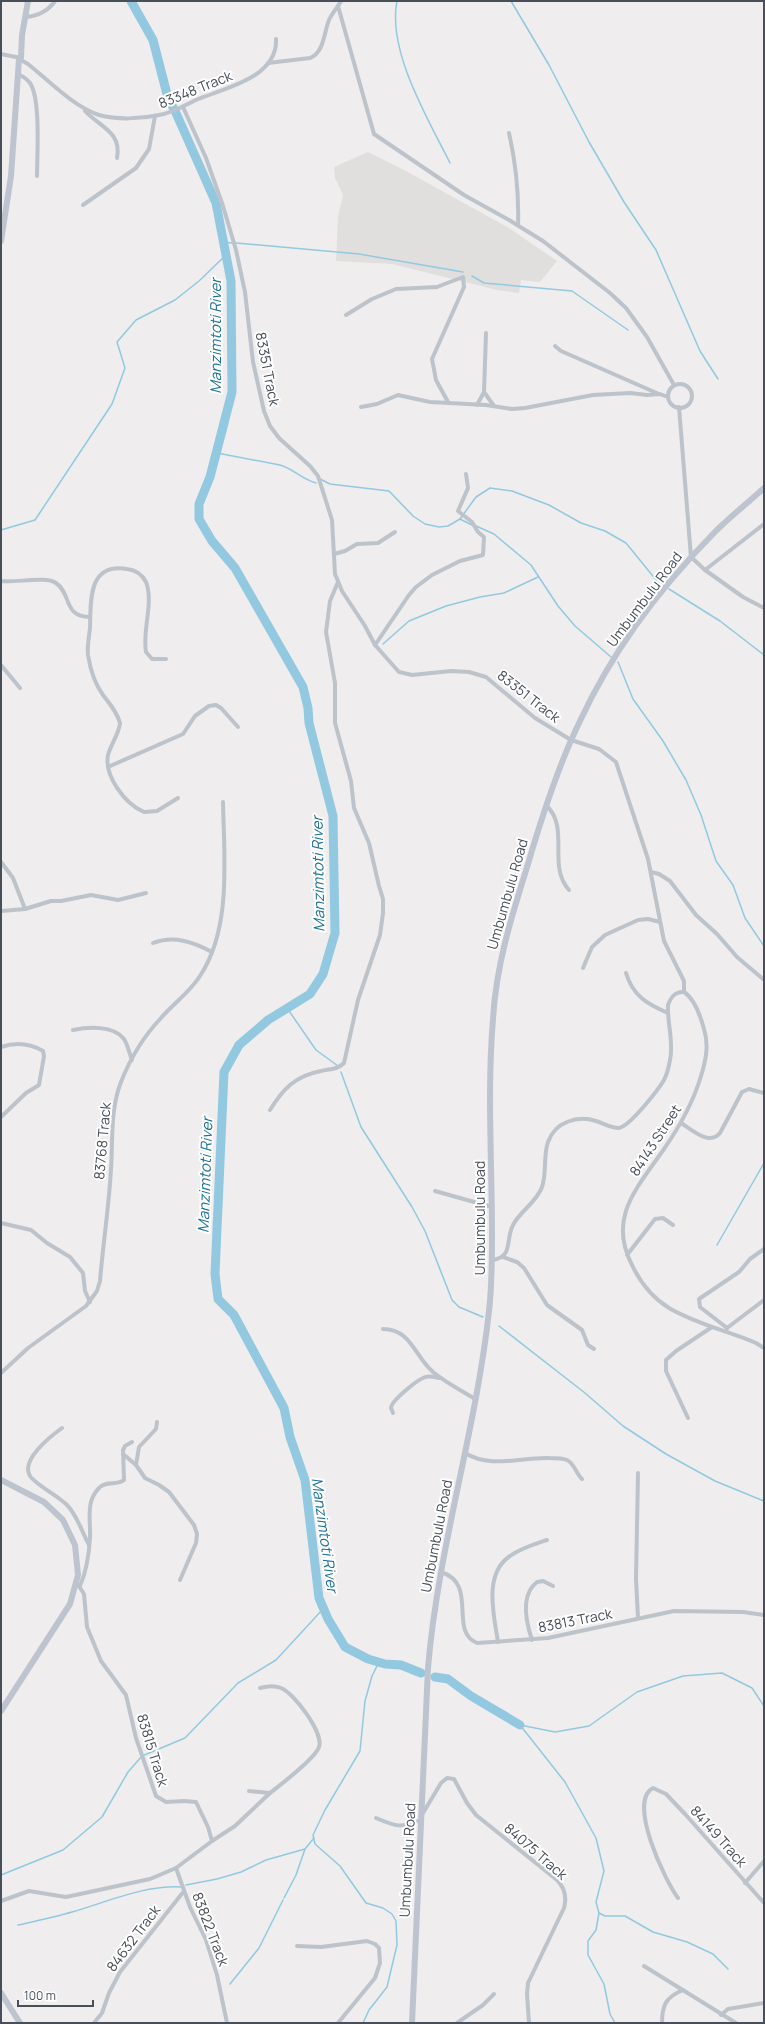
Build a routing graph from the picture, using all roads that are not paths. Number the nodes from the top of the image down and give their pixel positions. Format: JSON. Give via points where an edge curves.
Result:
{"nodes":[{"id":1,"x":28,"y":1,"type":"edge"},
{"id":2,"x":55,"y":1,"type":"edge"},
{"id":3,"x":341,"y":1,"type":"edge"},
{"id":4,"x":338,"y":6,"type":"junction"},
{"id":5,"x":25,"y":18,"type":"junction"},
{"id":6,"x":276,"y":39,"type":"dead end"},
{"id":7,"x":1,"y":54,"type":"edge"},
{"id":8,"x":20,"y":59,"type":"junction"},
{"id":9,"x":268,"y":63,"type":"junction"},
{"id":10,"x":18,"y":74,"type":"junction"},
{"id":11,"x":83,"y":107,"type":"junction"},
{"id":12,"x":183,"y":107,"type":"junction"},
{"id":13,"x":155,"y":116,"type":"junction"},
{"id":14,"x":509,"y":133,"type":"dead end"},
{"id":15,"x":117,"y":158,"type":"dead end"},
{"id":16,"x":37,"y":176,"type":"dead end"},
{"id":17,"x":84,"y":206,"type":"dead end"},
{"id":18,"x":518,"y":225,"type":"junction"},
{"id":19,"x":1,"y":242,"type":"edge"},
{"id":20,"x":346,"y":315,"type":"dead end"},
{"id":21,"x":486,"y":333,"type":"dead end"},
{"id":22,"x":555,"y":346,"type":"dead end"},
{"id":23,"x":674,"y":385,"type":"junction"},
{"id":24,"x":484,"y":392,"type":"junction"},
{"id":25,"x":660,"y":394,"type":"junction"},
{"id":26,"x":668,"y":397,"type":"junction"},
{"id":27,"x":448,"y":402,"type":"junction"},
{"id":28,"x":477,"y":405,"type":"junction"},
{"id":29,"x":494,"y":406,"type":"junction"},
{"id":30,"x":361,"y":407,"type":"dead end"},
{"id":31,"x":679,"y":407,"type":"junction"},
{"id":32,"x":466,"y":474,"type":"dead end"},
{"id":33,"x":764,"y":488,"type":"edge"},
{"id":34,"x":764,"y":524,"type":"edge"},
{"id":35,"x":395,"y":532,"type":"dead end"},
{"id":36,"x":334,"y":554,"type":"junction"},
{"id":37,"x":691,"y":557,"type":"junction"},
{"id":38,"x":705,"y":570,"type":"junction"},
{"id":39,"x":1,"y":581,"type":"edge"},
{"id":40,"x":339,"y":581,"type":"junction"},
{"id":41,"x":764,"y":608,"type":"edge"},
{"id":42,"x":90,"y":617,"type":"junction"},
{"id":43,"x":375,"y":645,"type":"junction"},
{"id":44,"x":166,"y":659,"type":"dead end"},
{"id":45,"x":1,"y":665,"type":"edge"},
{"id":46,"x":20,"y":688,"type":"dead end"},
{"id":47,"x":238,"y":727,"type":"dead end"},
{"id":48,"x":571,"y":740,"type":"junction"},
{"id":49,"x":108,"y":767,"type":"junction"},
{"id":50,"x":178,"y":798,"type":"dead end"},
{"id":51,"x":223,"y":802,"type":"dead end"},
{"id":52,"x":547,"y":806,"type":"junction"},
{"id":53,"x":1,"y":862,"type":"edge"},
{"id":54,"x":651,"y":872,"type":"junction"},
{"id":55,"x":569,"y":890,"type":"dead end"},
{"id":56,"x":146,"y":893,"type":"dead end"},
{"id":57,"x":25,"y":909,"type":"junction"},
{"id":58,"x":1,"y":912,"type":"edge"},
{"id":59,"x":660,"y":922,"type":"junction"},
{"id":60,"x":153,"y":943,"type":"dead end"},
{"id":61,"x":212,"y":952,"type":"junction"},
{"id":62,"x":583,"y":968,"type":"dead end"},
{"id":63,"x":626,"y":973,"type":"dead end"},
{"id":64,"x":763,"y":979,"type":"edge"},
{"id":65,"x":684,"y":992,"type":"junction"},
{"id":66,"x":668,"y":1013,"type":"junction"},
{"id":67,"x":73,"y":1030,"type":"dead end"},
{"id":68,"x":1,"y":1047,"type":"edge"},
{"id":69,"x":132,"y":1060,"type":"junction"},
{"id":70,"x":764,"y":1093,"type":"edge"},
{"id":71,"x":270,"y":1110,"type":"dead end"},
{"id":72,"x":1,"y":1117,"type":"edge"},
{"id":73,"x":681,"y":1123,"type":"junction"},
{"id":74,"x":435,"y":1191,"type":"dead end"},
{"id":75,"x":492,"y":1207,"type":"junction"},
{"id":76,"x":1,"y":1223,"type":"edge"},
{"id":77,"x":673,"y":1225,"type":"dead end"},
{"id":78,"x":764,"y":1249,"type":"edge"},
{"id":79,"x":627,"y":1255,"type":"junction"},
{"id":80,"x":503,"y":1257,"type":"junction"},
{"id":81,"x":492,"y":1260,"type":"junction"},
{"id":82,"x":764,"y":1300,"type":"edge"},
{"id":83,"x":90,"y":1302,"type":"junction"},
{"id":84,"x":712,"y":1327,"type":"junction"},
{"id":85,"x":383,"y":1329,"type":"dead end"},
{"id":86,"x":726,"y":1329,"type":"junction"},
{"id":87,"x":764,"y":1348,"type":"edge"},
{"id":88,"x":594,"y":1349,"type":"dead end"},
{"id":89,"x":1,"y":1373,"type":"edge"},
{"id":90,"x":441,"y":1378,"type":"junction"},
{"id":91,"x":475,"y":1399,"type":"junction"},
{"id":92,"x":393,"y":1413,"type":"dead end"},
{"id":93,"x":688,"y":1418,"type":"dead end"},
{"id":94,"x":157,"y":1422,"type":"dead end"},
{"id":95,"x":62,"y":1428,"type":"dead end"},
{"id":96,"x":132,"y":1442,"type":"dead end"},
{"id":97,"x":465,"y":1453,"type":"junction"},
{"id":98,"x":123,"y":1454,"type":"junction"},
{"id":99,"x":136,"y":1465,"type":"junction"},
{"id":100,"x":638,"y":1473,"type":"dead end"},
{"id":101,"x":582,"y":1479,"type":"dead end"},
{"id":102,"x":1,"y":1480,"type":"edge"},
{"id":103,"x":547,"y":1540,"type":"dead end"},
{"id":104,"x":89,"y":1546,"type":"junction"},
{"id":105,"x":441,"y":1572,"type":"junction"},
{"id":106,"x":180,"y":1580,"type":"dead end"},
{"id":107,"x":78,"y":1584,"type":"junction"},
{"id":108,"x":553,"y":1586,"type":"dead end"},
{"id":109,"x":764,"y":1614,"type":"edge"},
{"id":110,"x":638,"y":1618,"type":"junction"},
{"id":111,"x":532,"y":1640,"type":"junction"},
{"id":112,"x":498,"y":1642,"type":"junction"},
{"id":113,"x":260,"y":1688,"type":"dead end"},
{"id":114,"x":1,"y":1711,"type":"edge"},
{"id":115,"x":249,"y":1791,"type":"dead end"},
{"id":116,"x":270,"y":1793,"type":"junction"},
{"id":117,"x":376,"y":1818,"type":"dead end"},
{"id":118,"x":421,"y":1818,"type":"junction"},
{"id":119,"x":212,"y":1841,"type":"junction"},
{"id":120,"x":764,"y":1861,"type":"edge"},
{"id":121,"x":176,"y":1868,"type":"junction"},
{"id":122,"x":745,"y":1882,"type":"junction"},
{"id":123,"x":184,"y":1891,"type":"junction"},
{"id":124,"x":678,"y":1898,"type":"dead end"},
{"id":125,"x":1,"y":1901,"type":"edge"},
{"id":126,"x":764,"y":1903,"type":"edge"},
{"id":127,"x":297,"y":1946,"type":"dead end"},
{"id":128,"x":644,"y":1966,"type":"dead end"},
{"id":129,"x":683,"y":1990,"type":"junction"},
{"id":130,"x":1,"y":1993,"type":"edge"},
{"id":131,"x":494,"y":1994,"type":"dead end"},
{"id":132,"x":764,"y":2003,"type":"edge"},
{"id":133,"x":721,"y":2015,"type":"junction"},
{"id":134,"x":20,"y":2023,"type":"edge"},
{"id":135,"x":94,"y":2023,"type":"edge"},
{"id":136,"x":227,"y":2023,"type":"edge"},
{"id":137,"x":338,"y":2023,"type":"edge"},
{"id":138,"x":412,"y":2023,"type":"edge"},
{"id":139,"x":457,"y":2023,"type":"edge"},
{"id":140,"x":529,"y":2023,"type":"edge"},
{"id":141,"x":662,"y":2023,"type":"edge"},
{"id":142,"x":736,"y":2023,"type":"edge"}],
"edges":[{"from":1,"to":5,"type":"main road"},
{"from":2,"to":5,"type":"street","via":[[39,15]]},
{"from":3,"to":4,"type":"street"},
{"from":4,"to":9,"type":"street","via":[[314,55],[310,58]]},
{"from":4,"to":18,"type":"street","via":[[374,134],[464,195]]},
{"from":5,"to":8,"type":"main road"},
{"from":6,"to":9,"type":"street","name":"83348 Track","via":[[276,51]]},
{"from":7,"to":8,"type":"street"},
{"from":8,"to":10,"type":"main road"},
{"from":8,"to":11,"type":"street","name":"83348 Track"},
{"from":9,"to":12,"type":"street","name":"83348 Track","via":[[251,78]]},
{"from":10,"to":16,"type":"street","via":[[30,83],[34,92]]},
{"from":10,"to":19,"type":"main road","via":[[12,169]]},
{"from":11,"to":13,"type":"street","name":"83348 Track","via":[[110,117]]},
{"from":11,"to":15,"type":"street","via":[[112,134],[118,147]]},
{"from":12,"to":13,"type":"street","name":"83348 Track"},
{"from":12,"to":36,"type":"street","name":"83351 Track","via":[[206,158],[236,250],[252,362],[264,410],[270,426],[279,438],[318,476],[332,520]]},
{"from":13,"to":17,"type":"street","via":[[149,149],[136,168]]},
{"from":14,"to":18,"type":"street","via":[[517,176]]},
{"from":18,"to":23,"type":"street","via":[[559,253],[626,308],[658,355]]},
{"from":20,"to":27,"type":"street","via":[[372,299],[396,289],[437,287],[463,276],[464,287],[432,359],[436,380]]},
{"from":21,"to":24,"type":"street"},
{"from":22,"to":25,"type":"street"},
{"from":23,"to":26,"type":"street","via":[[669,390]]},
{"from":23,"to":31,"type":"street","via":[[686,386],[691,394],[688,404]]},
{"from":24,"to":28,"type":"street"},
{"from":24,"to":29,"type":"street"},
{"from":25,"to":26,"type":"street"},
{"from":25,"to":29,"type":"street","via":[[593,395],[525,408]]},
{"from":26,"to":31,"type":"street","via":[[670,403]]},
{"from":27,"to":28,"type":"street"},
{"from":27,"to":30,"type":"street","via":[[430,402],[398,395],[377,404]]},
{"from":28,"to":29,"type":"street"},
{"from":31,"to":37,"type":"street"},
{"from":32,"to":43,"type":"street","via":[[468,488],[458,513],[472,522],[485,538],[484,553],[432,575],[416,587]]},
{"from":33,"to":37,"type":"main road","name":"Umbumbulu Road","via":[[721,525]]},
{"from":34,"to":38,"type":"street"},
{"from":35,"to":36,"type":"street","via":[[378,543],[357,544]]},
{"from":36,"to":40,"type":"street","name":"83351 Track","via":[[335,574]]},
{"from":37,"to":38,"type":"street"},
{"from":37,"to":48,"type":"main road","name":"Umbumbulu Road","via":[[635,626],[606,671]]},
{"from":38,"to":41,"type":"street"},
{"from":39,"to":42,"type":"street","via":[[53,581],[63,591],[75,613]]},
{"from":40,"to":43,"type":"street","name":"83351 Track","via":[[342,591]]},
{"from":40,"to":71,"type":"street","via":[[330,601],[326,632],[335,684],[335,723],[351,781],[354,808],[369,843],[383,899],[383,913],[380,935],[358,1000],[344,1063],[338,1068],[304,1075],[294,1080]]},
{"from":42,"to":44,"type":"street","via":[[92,591],[102,575],[119,568],[137,572],[147,588],[146,652],[152,659]]},
{"from":42,"to":49,"type":"street","via":[[88,648],[91,668],[120,723],[109,754]]},
{"from":43,"to":48,"type":"street","name":"83351 Track","via":[[396,670],[406,675],[450,671],[486,676],[536,718]]},
{"from":45,"to":46,"type":"street"},
{"from":47,"to":49,"type":"street","via":[[221,708],[209,706],[195,716],[182,734]]},
{"from":48,"to":52,"type":"main road","name":"Umbumbulu Road"},
{"from":48,"to":54,"type":"street","name":"83351 Track","via":[[599,749],[619,766]]},
{"from":49,"to":50,"type":"street","via":[[120,791],[140,810],[153,812]]},
{"from":51,"to":61,"type":"street","name":"83768 Track","via":[[225,882],[220,923]]},
{"from":52,"to":55,"type":"street","via":[[557,823],[558,859],[563,881]]},
{"from":52,"to":75,"type":"main road","name":"Umbumbulu Road","via":[[507,933],[496,981],[491,1039]]},
{"from":53,"to":57,"type":"street","via":[[13,878]]},
{"from":54,"to":59,"type":"street","name":"83351 Track"},
{"from":54,"to":64,"type":"street","via":[[670,881],[696,915],[737,957]]},
{"from":56,"to":57,"type":"street","via":[[113,900],[91,895],[51,901]]},
{"from":57,"to":58,"type":"street"},
{"from":59,"to":62,"type":"street","via":[[638,920],[605,935],[592,947]]},
{"from":59,"to":65,"type":"street","name":"83351 Track","via":[[664,941],[684,981]]},
{"from":60,"to":61,"type":"street","via":[[178,939]]},
{"from":61,"to":69,"type":"street","name":"83768 Track","via":[[200,978],[143,1039]]},
{"from":63,"to":66,"type":"street","via":[[637,996],[649,1005]]},
{"from":65,"to":66,"type":"street","name":"84143 Street","via":[[675,993],[670,998]]},
{"from":65,"to":73,"type":"street","name":"84143 Street","via":[[701,1018],[708,1041],[704,1066]]},
{"from":66,"to":80,"type":"street","name":"84143 Street","via":[[671,1058],[663,1082],[623,1126],[614,1127],[582,1119],[558,1127],[546,1147],[544,1180],[540,1192],[518,1216],[510,1230]]},
{"from":67,"to":69,"type":"street","via":[[102,1029],[117,1034],[124,1039]]},
{"from":68,"to":72,"type":"street","via":[[27,1044],[44,1053],[39,1084]]},
{"from":69,"to":83,"type":"street","name":"83768 Track","via":[[115,1101],[100,1281]]},
{"from":70,"to":73,"type":"street","via":[[750,1089],[742,1092],[715,1138],[706,1138]]},
{"from":73,"to":79,"type":"street","name":"84143 Street","via":[[630,1197],[622,1227]]},
{"from":74,"to":75,"type":"street"},
{"from":75,"to":81,"type":"main road","name":"Umbumbulu Road"},
{"from":76,"to":83,"type":"street","via":[[31,1230],[81,1268],[85,1292]]},
{"from":77,"to":79,"type":"street","via":[[663,1218],[655,1220]]},
{"from":78,"to":86,"type":"street","via":[[750,1259],[739,1272],[699,1299],[698,1305],[702,1310]]},
{"from":79,"to":84,"type":"street","name":"84143 Street","via":[[640,1280],[656,1298],[670,1308]]},
{"from":80,"to":81,"type":"street"},
{"from":80,"to":88,"type":"street","via":[[524,1268],[547,1305],[579,1327],[584,1332],[588,1345]]},
{"from":81,"to":91,"type":"main road","name":"Umbumbulu Road","via":[[490,1308]]},
{"from":82,"to":86,"type":"street"},
{"from":83,"to":89,"type":"street","name":"83768 Track","via":[[28,1348]]},
{"from":84,"to":86,"type":"street","name":"84143 Street"},
{"from":84,"to":93,"type":"street","via":[[666,1360],[666,1371]]},
{"from":85,"to":90,"type":"street","via":[[394,1330],[405,1336],[428,1367]]},
{"from":86,"to":87,"type":"street","name":"84143 Street"},
{"from":90,"to":91,"type":"street"},
{"from":90,"to":92,"type":"street","via":[[427,1376],[420,1379],[393,1401]]},
{"from":91,"to":97,"type":"main road","name":"Umbumbulu Road"},
{"from":94,"to":99,"type":"street","via":[[156,1429],[139,1447]]},
{"from":95,"to":104,"type":"street","via":[[40,1446],[30,1463],[29,1474],[68,1506]]},
{"from":96,"to":98,"type":"street","via":[[125,1446]]},
{"from":97,"to":101,"type":"street","via":[[484,1461],[495,1462],[531,1458],[565,1459]]},
{"from":97,"to":105,"type":"main road","name":"Umbumbulu Road"},
{"from":98,"to":99,"type":"street"},
{"from":98,"to":104,"type":"street","via":[[123,1481],[101,1486],[92,1498]]},
{"from":99,"to":106,"type":"street","via":[[143,1476],[163,1487],[174,1498],[191,1520],[197,1534],[196,1543]]},
{"from":100,"to":110,"type":"street"},
{"from":102,"to":107,"type":"main road","via":[[44,1502],[63,1520],[75,1545]]},
{"from":103,"to":112,"type":"street","via":[[510,1556],[498,1571],[492,1598]]},
{"from":104,"to":107,"type":"street","via":[[87,1566]]},
{"from":105,"to":112,"type":"street","name":"83813 Track","via":[[459,1585],[464,1626],[468,1637],[477,1644]]},
{"from":105,"to":118,"type":"main road","name":"Umbumbulu Road","via":[[433,1616],[428,1668]]},
{"from":107,"to":114,"type":"main road","via":[[70,1604]]},
{"from":107,"to":119,"type":"street","name":"83815 Track","via":[[84,1594],[87,1627],[101,1661],[126,1695],[136,1738],[156,1796],[166,1802],[196,1802]]},
{"from":108,"to":111,"type":"street","via":[[543,1581],[537,1582],[528,1596],[527,1620]]},
{"from":109,"to":110,"type":"street","name":"83813 Track","via":[[674,1611]]},
{"from":110,"to":111,"type":"street","name":"83813 Track","via":[[576,1633]]},
{"from":111,"to":112,"type":"street","name":"83813 Track"},
{"from":113,"to":116,"type":"street","via":[[274,1686],[287,1691],[315,1726],[320,1741],[314,1755]]},
{"from":115,"to":116,"type":"street"},
{"from":116,"to":119,"type":"street","via":[[235,1826]]},
{"from":117,"to":118,"type":"street","via":[[396,1826]]},
{"from":118,"to":138,"type":"main road","name":"Umbumbulu Road"},
{"from":118,"to":140,"type":"street","name":"84075 Track","via":[[440,1782],[447,1778],[454,1779],[467,1803],[480,1818],[557,1880],[563,1888],[564,1908],[527,1987]]},
{"from":119,"to":121,"type":"street"},
{"from":120,"to":122,"type":"street"},
{"from":121,"to":123,"type":"street","name":"83822 Track"},
{"from":121,"to":125,"type":"street","via":[[150,1879],[86,1894],[60,1897],[29,1891]]},
{"from":122,"to":124,"type":"street","name":"84149 Track","via":[[666,1794],[654,1788],[648,1791],[646,1796],[645,1816],[661,1869]]},
{"from":122,"to":126,"type":"street","name":"84149 Track"},
{"from":123,"to":135,"type":"street","name":"84632 Track","via":[[120,1972],[108,1994],[102,2013]]},
{"from":123,"to":136,"type":"street","name":"83822 Track","via":[[210,1952]]},
{"from":127,"to":137,"type":"street","via":[[333,1946],[367,1941],[379,1948],[380,1963],[375,1978]]},
{"from":128,"to":129,"type":"street"},
{"from":129,"to":133,"type":"street"},
{"from":129,"to":141,"type":"street","via":[[667,2000]]},
{"from":130,"to":134,"type":"main road"},
{"from":131,"to":139,"type":"street"},
{"from":132,"to":133,"type":"street","via":[[728,2009]]},
{"from":133,"to":142,"type":"street"}]}
